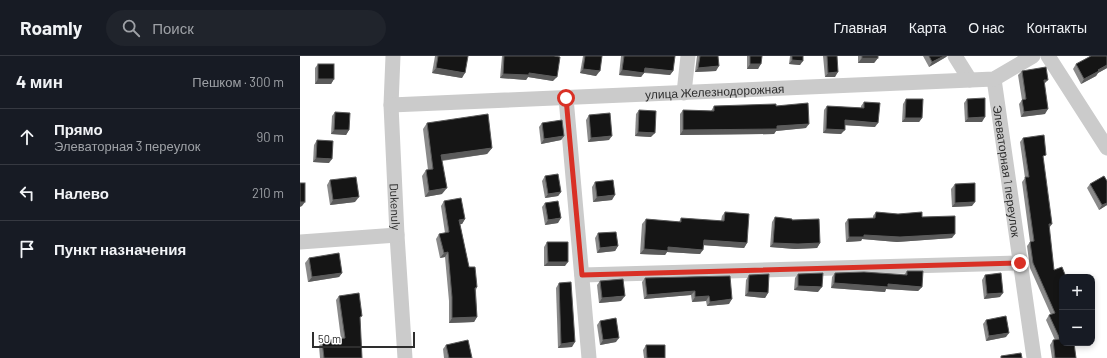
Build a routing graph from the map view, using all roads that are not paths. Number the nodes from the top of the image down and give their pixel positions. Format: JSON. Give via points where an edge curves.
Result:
{"nodes":[{"id":1,"x":393,"y":56,"type":"edge"},
{"id":2,"x":688,"y":56,"type":"edge"},
{"id":3,"x":955,"y":56,"type":"edge"},
{"id":4,"x":1033,"y":56,"type":"edge"},
{"id":5,"x":1048,"y":56,"type":"edge"},
{"id":6,"x":994,"y":79,"type":"junction"},
{"id":7,"x":970,"y":80,"type":"junction"},
{"id":8,"x":684,"y":93,"type":"junction"},
{"id":9,"x":566,"y":98,"type":"junction"},
{"id":10,"x":391,"y":105,"type":"junction"},
{"id":11,"x":1107,"y":148,"type":"edge"},
{"id":12,"x":397,"y":235,"type":"junction"},
{"id":13,"x":300,"y":242,"type":"edge"},
{"id":14,"x":1020,"y":263,"type":"junction"},
{"id":15,"x":582,"y":275,"type":"junction"},
{"id":16,"x":405,"y":358,"type":"edge"},
{"id":17,"x":589,"y":358,"type":"edge"},
{"id":18,"x":1034,"y":358,"type":"edge"}],
"edges":[{"from":1,"to":10,"type":"street","name":"Dukenuly"},
{"from":2,"to":8,"type":"street"},
{"from":3,"to":7,"type":"street"},
{"from":4,"to":6,"type":"street","name":"улица Железнодорожная"},
{"from":5,"to":11,"type":"street"},
{"from":6,"to":7,"type":"street","name":"улица Железнодорожная"},
{"from":6,"to":14,"type":"street","name":"Элеваторная 1 переулок"},
{"from":7,"to":8,"type":"street","name":"улица Железнодорожная"},
{"from":8,"to":9,"type":"street","name":"улица Железнодорожная"},
{"from":9,"to":10,"type":"street","name":"улица Железнодорожная"},
{"from":9,"to":15,"type":"street"},
{"from":10,"to":12,"type":"street","name":"Dukenuly"},
{"from":12,"to":13,"type":"street"},
{"from":12,"to":16,"type":"street","name":"Dukenuly"},
{"from":14,"to":15,"type":"street"},
{"from":14,"to":18,"type":"street","name":"Элеваторная 1 переулок"},
{"from":15,"to":17,"type":"street"}]}
